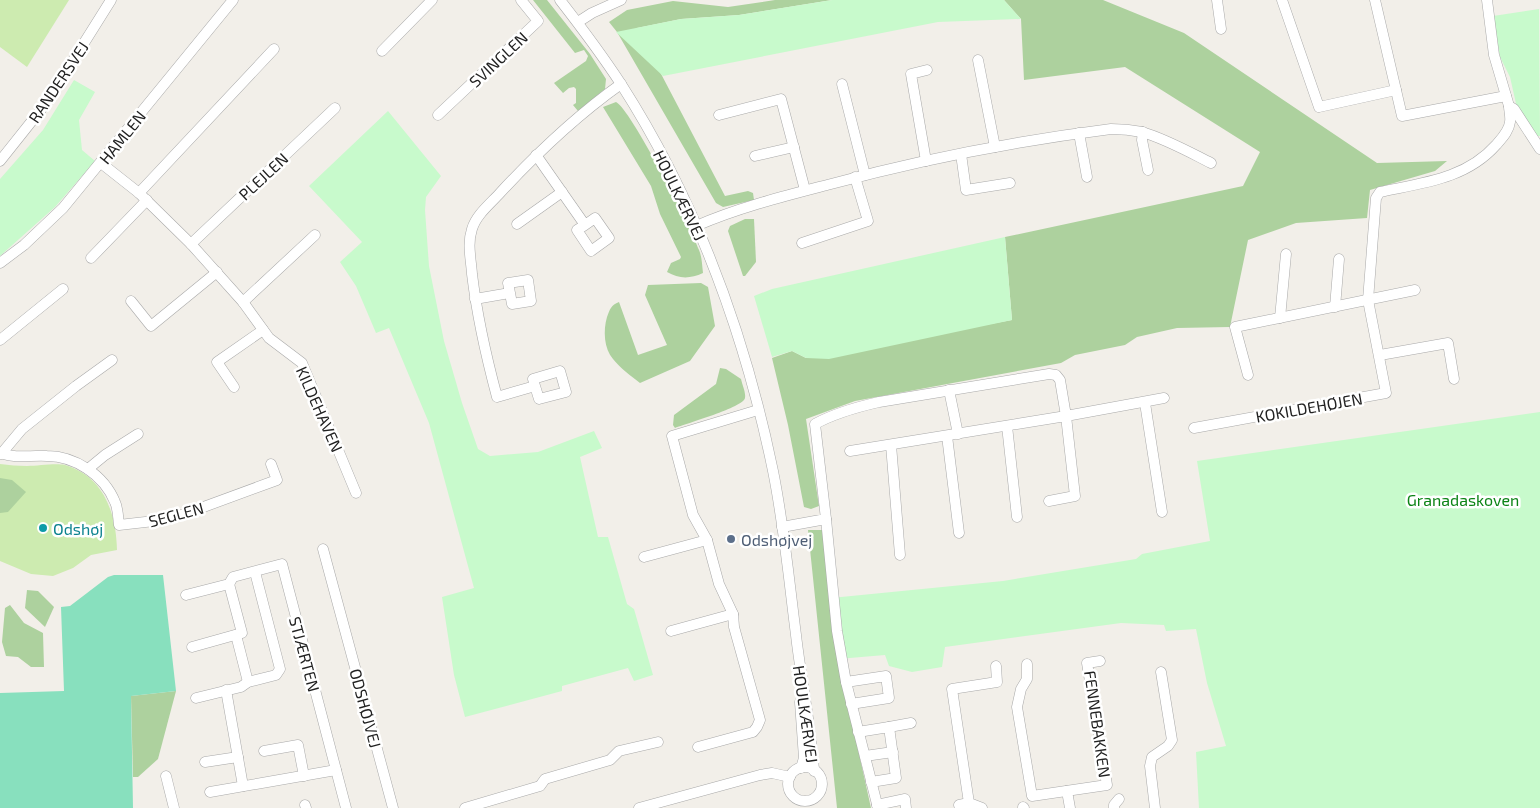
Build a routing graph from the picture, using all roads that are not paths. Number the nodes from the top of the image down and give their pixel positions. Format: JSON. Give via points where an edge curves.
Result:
{"nodes":[{"id":1,"x":111,"y":0,"type":"edge"},
{"id":2,"x":233,"y":0,"type":"edge"},
{"id":3,"x":432,"y":0,"type":"edge"},
{"id":4,"x":521,"y":0,"type":"edge"},
{"id":5,"x":560,"y":0,"type":"edge"},
{"id":6,"x":621,"y":0,"type":"edge"},
{"id":7,"x":1217,"y":0,"type":"edge"},
{"id":8,"x":1282,"y":0,"type":"edge"},
{"id":9,"x":1375,"y":0,"type":"edge"},
{"id":10,"x":1487,"y":0,"type":"edge"},
{"id":11,"x":578,"y":22,"type":"junction"},
{"id":12,"x":1221,"y":29,"type":"dead end"},
{"id":13,"x":274,"y":49,"type":"dead end"},
{"id":14,"x":382,"y":51,"type":"dead end"},
{"id":15,"x":978,"y":60,"type":"dead end"},
{"id":16,"x":927,"y":70,"type":"dead end"},
{"id":17,"x":621,"y":84,"type":"junction"},
{"id":18,"x":842,"y":84,"type":"dead end"},
{"id":19,"x":1396,"y":90,"type":"junction"},
{"id":20,"x":1506,"y":96,"type":"junction"},
{"id":21,"x":1509,"y":106,"type":"junction"},
{"id":22,"x":335,"y":108,"type":"dead end"},
{"id":23,"x":438,"y":115,"type":"dead end"},
{"id":24,"x":719,"y":115,"type":"dead end"},
{"id":25,"x":1143,"y":132,"type":"junction"},
{"id":26,"x":1079,"y":133,"type":"junction"},
{"id":27,"x":794,"y":147,"type":"junction"},
{"id":28,"x":995,"y":148,"type":"junction"},
{"id":29,"x":1540,"y":149,"type":"edge"},
{"id":30,"x":961,"y":154,"type":"junction"},
{"id":31,"x":536,"y":155,"type":"junction"},
{"id":32,"x":755,"y":156,"type":"dead end"},
{"id":33,"x":0,"y":161,"type":"edge"},
{"id":34,"x":926,"y":161,"type":"junction"},
{"id":35,"x":101,"y":163,"type":"junction"},
{"id":36,"x":1211,"y":163,"type":"dead end"},
{"id":37,"x":1148,"y":170,"type":"dead end"},
{"id":38,"x":860,"y":176,"type":"junction"},
{"id":39,"x":1087,"y":177,"type":"dead end"},
{"id":40,"x":1010,"y":183,"type":"dead end"},
{"id":41,"x":806,"y":190,"type":"junction"},
{"id":42,"x":562,"y":192,"type":"junction"},
{"id":43,"x":143,"y":197,"type":"junction"},
{"id":44,"x":517,"y":224,"type":"dead end"},
{"id":45,"x":585,"y":225,"type":"dead end"},
{"id":46,"x":696,"y":226,"type":"junction"},
{"id":47,"x":315,"y":235,"type":"dead end"},
{"id":48,"x":802,"y":243,"type":"dead end"},
{"id":49,"x":191,"y":244,"type":"junction"},
{"id":50,"x":1286,"y":254,"type":"dead end"},
{"id":51,"x":91,"y":258,"type":"dead end"},
{"id":52,"x":1338,"y":259,"type":"dead end"},
{"id":53,"x":0,"y":263,"type":"edge"},
{"id":54,"x":217,"y":272,"type":"junction"},
{"id":55,"x":62,"y":290,"type":"dead end"},
{"id":56,"x":1415,"y":290,"type":"dead end"},
{"id":57,"x":510,"y":293,"type":"dead end"},
{"id":58,"x":475,"y":298,"type":"junction"},
{"id":59,"x":1368,"y":300,"type":"junction"},
{"id":60,"x":131,"y":301,"type":"dead end"},
{"id":61,"x":243,"y":302,"type":"junction"},
{"id":62,"x":1335,"y":307,"type":"junction"},
{"id":63,"x":1280,"y":318,"type":"junction"},
{"id":64,"x":266,"y":334,"type":"junction"},
{"id":65,"x":0,"y":340,"type":"edge"},
{"id":66,"x":1380,"y":355,"type":"junction"},
{"id":67,"x":112,"y":360,"type":"dead end"},
{"id":68,"x":1248,"y":374,"type":"dead end"},
{"id":69,"x":1454,"y":379,"type":"dead end"},
{"id":70,"x":535,"y":386,"type":"dead end"},
{"id":71,"x":234,"y":387,"type":"dead end"},
{"id":72,"x":949,"y":390,"type":"junction"},
{"id":73,"x":1164,"y":398,"type":"dead end"},
{"id":74,"x":1145,"y":403,"type":"junction"},
{"id":75,"x":758,"y":410,"type":"junction"},
{"id":76,"x":1066,"y":416,"type":"junction"},
{"id":77,"x":1007,"y":426,"type":"junction"},
{"id":78,"x":1194,"y":428,"type":"dead end"},
{"id":79,"x":138,"y":434,"type":"dead end"},
{"id":80,"x":958,"y":434,"type":"junction"},
{"id":81,"x":947,"y":436,"type":"junction"},
{"id":82,"x":891,"y":445,"type":"junction"},
{"id":83,"x":850,"y":451,"type":"dead end"},
{"id":84,"x":1,"y":453,"type":"edge"},
{"id":85,"x":271,"y":464,"type":"dead end"},
{"id":86,"x":88,"y":469,"type":"junction"},
{"id":87,"x":356,"y":493,"type":"dead end"},
{"id":88,"x":1049,"y":501,"type":"dead end"},
{"id":89,"x":1162,"y":512,"type":"dead end"},
{"id":90,"x":1017,"y":517,"type":"dead end"},
{"id":91,"x":826,"y":519,"type":"junction"},
{"id":92,"x":782,"y":527,"type":"junction"},
{"id":93,"x":959,"y":533,"type":"dead end"},
{"id":94,"x":707,"y":540,"type":"junction"},
{"id":95,"x":323,"y":549,"type":"dead end"},
{"id":96,"x":900,"y":555,"type":"dead end"},
{"id":97,"x":644,"y":557,"type":"dead end"},
{"id":98,"x":255,"y":572,"type":"junction"},
{"id":99,"x":229,"y":584,"type":"junction"},
{"id":100,"x":186,"y":595,"type":"dead end"},
{"id":101,"x":733,"y":614,"type":"junction"},
{"id":102,"x":671,"y":630,"type":"dead end"},
{"id":103,"x":236,"y":634,"type":"junction"},
{"id":104,"x":192,"y":646,"type":"dead end"},
{"id":105,"x":798,"y":657,"type":"junction"},
{"id":106,"x":1100,"y":661,"type":"dead end"},
{"id":107,"x":1026,"y":664,"type":"dead end"},
{"id":108,"x":996,"y":666,"type":"dead end"},
{"id":109,"x":1161,"y":672,"type":"dead end"},
{"id":110,"x":248,"y":682,"type":"junction"},
{"id":111,"x":846,"y":682,"type":"junction"},
{"id":112,"x":226,"y":690,"type":"junction"},
{"id":113,"x":196,"y":698,"type":"dead end"},
{"id":114,"x":851,"y":704,"type":"junction"},
{"id":115,"x":911,"y":723,"type":"dead end"},
{"id":116,"x":889,"y":727,"type":"junction"},
{"id":117,"x":858,"y":732,"type":"junction"},
{"id":118,"x":658,"y":742,"type":"dead end"},
{"id":119,"x":698,"y":747,"type":"dead end"},
{"id":120,"x":264,"y":751,"type":"dead end"},
{"id":121,"x":893,"y":752,"type":"junction"},
{"id":122,"x":864,"y":756,"type":"junction"},
{"id":123,"x":238,"y":757,"type":"junction"},
{"id":124,"x":205,"y":762,"type":"dead end"},
{"id":125,"x":801,"y":768,"type":"junction"},
{"id":126,"x":336,"y":770,"type":"junction"},
{"id":127,"x":814,"y":770,"type":"junction"},
{"id":128,"x":166,"y":776,"type":"dead end"},
{"id":129,"x":304,"y":776,"type":"junction"},
{"id":130,"x":790,"y":777,"type":"junction"},
{"id":131,"x":871,"y":782,"type":"junction"},
{"id":132,"x":243,"y":786,"type":"junction"},
{"id":133,"x":1067,"y":791,"type":"junction"},
{"id":134,"x":210,"y":792,"type":"dead end"},
{"id":135,"x":810,"y":802,"type":"edge"},
{"id":136,"x":877,"y":806,"type":"edge"},
{"id":137,"x":964,"y":806,"type":"edge"},
{"id":138,"x":174,"y":808,"type":"edge"},
{"id":139,"x":346,"y":808,"type":"edge"},
{"id":140,"x":393,"y":808,"type":"edge"},
{"id":141,"x":465,"y":808,"type":"edge"},
{"id":142,"x":639,"y":808,"type":"edge"},
{"id":143,"x":817,"y":808,"type":"edge"},
{"id":144,"x":906,"y":808,"type":"edge"},
{"id":145,"x":982,"y":808,"type":"edge"},
{"id":146,"x":1070,"y":808,"type":"edge"},
{"id":147,"x":1155,"y":808,"type":"edge"}],
"edges":[{"from":1,"to":33,"type":"street","name":"RANDERSVEJ","via":[[47,102]]},
{"from":2,"to":35,"type":"street","name":"HAMLEN"},
{"from":3,"to":14,"type":"street"},
{"from":4,"to":23,"type":"street","name":"SVINGLEN","via":[[538,21]]},
{"from":5,"to":11,"type":"street","name":"HOULKÆRVEJ"},
{"from":6,"to":11,"type":"street"},
{"from":7,"to":12,"type":"street"},
{"from":8,"to":19,"type":"street","via":[[1319,107]]},
{"from":9,"to":19,"type":"street"},
{"from":10,"to":20,"type":"street","via":[[1494,55]]},
{"from":11,"to":17,"type":"street","name":"HOULKÆRVEJ"},
{"from":13,"to":43,"type":"street"},
{"from":15,"to":28,"type":"street"},
{"from":16,"to":34,"type":"street","via":[[911,74]]},
{"from":17,"to":31,"type":"street"},
{"from":17,"to":46,"type":"street","name":"HOULKÆRVEJ","via":[[671,171]]},
{"from":18,"to":38,"type":"street"},
{"from":19,"to":20,"type":"street","via":[[1402,116]]},
{"from":20,"to":21,"type":"street"},
{"from":21,"to":29,"type":"street"},
{"from":21,"to":59,"type":"street","name":"KOKILDEHØJEN","via":[[1510,121],[1503,137],[1465,170],[1446,178],[1380,192],[1376,198]]},
{"from":22,"to":49,"type":"street","name":"PLEJLEN"},
{"from":24,"to":27,"type":"street","via":[[781,99]]},
{"from":25,"to":26,"type":"street","via":[[1110,129]]},
{"from":25,"to":36,"type":"street"},
{"from":25,"to":37,"type":"street"},
{"from":26,"to":28,"type":"street"},
{"from":26,"to":39,"type":"street"},
{"from":27,"to":32,"type":"street"},
{"from":27,"to":41,"type":"street"},
{"from":28,"to":30,"type":"street"},
{"from":30,"to":34,"type":"street"},
{"from":30,"to":40,"type":"street","via":[[966,190]]},
{"from":31,"to":42,"type":"street"},
{"from":31,"to":58,"type":"street","via":[[479,215],[473,226],[469,245]]},
{"from":34,"to":38,"type":"street"},
{"from":35,"to":43,"type":"street"},
{"from":35,"to":53,"type":"street","name":"HAMLEN","via":[[63,208]]},
{"from":38,"to":41,"type":"street"},
{"from":38,"to":48,"type":"street","via":[[868,220]]},
{"from":41,"to":46,"type":"street","via":[[747,206]]},
{"from":42,"to":44,"type":"street"},
{"from":42,"to":45,"type":"street"},
{"from":43,"to":49,"type":"street"},
{"from":43,"to":51,"type":"street"},
{"from":46,"to":75,"type":"street","name":"HOULKÆRVEJ","via":[[741,344]]},
{"from":47,"to":61,"type":"street"},
{"from":49,"to":54,"type":"street"},
{"from":50,"to":63,"type":"street"},
{"from":52,"to":62,"type":"street"},
{"from":54,"to":60,"type":"street","via":[[151,326]]},
{"from":54,"to":61,"type":"street"},
{"from":55,"to":65,"type":"street"},
{"from":56,"to":59,"type":"street"},
{"from":57,"to":58,"type":"street"},
{"from":58,"to":70,"type":"street","via":[[497,397]]},
{"from":59,"to":62,"type":"street"},
{"from":59,"to":66,"type":"street","name":"KOKILDEHØJEN"},
{"from":61,"to":64,"type":"street"},
{"from":62,"to":63,"type":"street"},
{"from":63,"to":68,"type":"street","via":[[1235,326]]},
{"from":64,"to":71,"type":"street","via":[[218,362]]},
{"from":64,"to":87,"type":"street","name":"KILDEHAVEN","via":[[302,364]]},
{"from":66,"to":69,"type":"street","via":[[1448,343]]},
{"from":66,"to":78,"type":"street","name":"KOKILDEHØJEN","via":[[1386,393]]},
{"from":67,"to":84,"type":"street","name":"SEGLEN","via":[[22,429]]},
{"from":72,"to":76,"type":"street","via":[[1056,375],[1060,380]]},
{"from":72,"to":80,"type":"street"},
{"from":72,"to":91,"type":"street","via":[[872,404],[815,424]]},
{"from":73,"to":74,"type":"street"},
{"from":74,"to":76,"type":"street"},
{"from":74,"to":89,"type":"street"},
{"from":75,"to":92,"type":"street","name":"HOULKÆRVEJ"},
{"from":75,"to":94,"type":"street","via":[[672,436],[693,515]]},
{"from":76,"to":77,"type":"street"},
{"from":76,"to":88,"type":"street","via":[[1075,496]]},
{"from":77,"to":80,"type":"street"},
{"from":77,"to":90,"type":"street"},
{"from":79,"to":86,"type":"street"},
{"from":80,"to":81,"type":"street"},
{"from":81,"to":82,"type":"street"},
{"from":81,"to":93,"type":"street"},
{"from":82,"to":83,"type":"street"},
{"from":82,"to":96,"type":"street"},
{"from":84,"to":86,"type":"street","name":"SEGLEN","via":[[12,457],[61,457]]},
{"from":85,"to":86,"type":"street","name":"SEGLEN","via":[[276,480],[179,516],[120,525],[115,502]]},
{"from":91,"to":92,"type":"street"},
{"from":91,"to":111,"type":"street","via":[[836,631]]},
{"from":92,"to":105,"type":"street","name":"HOULKÆRVEJ"},
{"from":94,"to":97,"type":"street"},
{"from":94,"to":101,"type":"street","via":[[719,584]]},
{"from":95,"to":140,"type":"street","name":"ODSHØJVEJ"},
{"from":98,"to":99,"type":"street","name":"STJÆRTEN","via":[[233,577]]},
{"from":98,"to":110,"type":"street","name":"STJÆRTEN","via":[[280,669],[276,675]]},
{"from":98,"to":126,"type":"street","name":"STJÆRTEN","via":[[282,564]]},
{"from":99,"to":100,"type":"street","name":"STJÆRTEN"},
{"from":99,"to":103,"type":"street","via":[[242,633]]},
{"from":101,"to":102,"type":"street"},
{"from":101,"to":119,"type":"street","via":[[760,720],[753,732]]},
{"from":103,"to":104,"type":"street"},
{"from":103,"to":110,"type":"street"},
{"from":105,"to":125,"type":"street","name":"HOULKÆRVEJ","via":[[804,758]]},
{"from":105,"to":127,"type":"street","name":"HOULKÆRVEJ"},
{"from":106,"to":133,"type":"street","name":"FENNEBAKKEN","via":[[1087,663],[1107,785]]},
{"from":107,"to":133,"type":"street","name":"FENNEBAKKEN","via":[[1027,679],[1017,707],[1032,796]]},
{"from":108,"to":137,"type":"street","via":[[997,682],[952,689]]},
{"from":109,"to":147,"type":"street","via":[[1172,740],[1152,757],[1150,766]]},
{"from":110,"to":112,"type":"street","name":"STJÆRTEN"},
{"from":111,"to":114,"type":"street"},
{"from":111,"to":114,"type":"street","via":[[886,676],[890,698]]},
{"from":112,"to":113,"type":"street","name":"STJÆRTEN"},
{"from":112,"to":123,"type":"street"},
{"from":114,"to":117,"type":"street"},
{"from":115,"to":116,"type":"street"},
{"from":116,"to":117,"type":"street"},
{"from":116,"to":121,"type":"street"},
{"from":117,"to":122,"type":"street"},
{"from":118,"to":141,"type":"street","via":[[619,751],[610,760],[546,779],[540,786]]},
{"from":120,"to":129,"type":"street","via":[[298,745]]},
{"from":121,"to":122,"type":"street"},
{"from":121,"to":131,"type":"street","via":[[896,778]]},
{"from":122,"to":131,"type":"street"},
{"from":123,"to":124,"type":"street"},
{"from":123,"to":132,"type":"street"},
{"from":125,"to":127,"type":"street"},
{"from":125,"to":130,"type":"street"},
{"from":126,"to":129,"type":"street"},
{"from":126,"to":139,"type":"street","name":"STJÆRTEN"},
{"from":127,"to":135,"type":"street","via":[[821,784],[820,791]]},
{"from":128,"to":138,"type":"street"},
{"from":129,"to":132,"type":"street"},
{"from":130,"to":135,"type":"street","via":[[790,792],[796,798]]},
{"from":130,"to":142,"type":"street","via":[[772,773],[760,775]]},
{"from":131,"to":136,"type":"street"},
{"from":132,"to":134,"type":"street"},
{"from":133,"to":146,"type":"street"},
{"from":135,"to":143,"type":"street"},
{"from":136,"to":144,"type":"street","via":[[905,800]]},
{"from":137,"to":145,"type":"street"}]}
